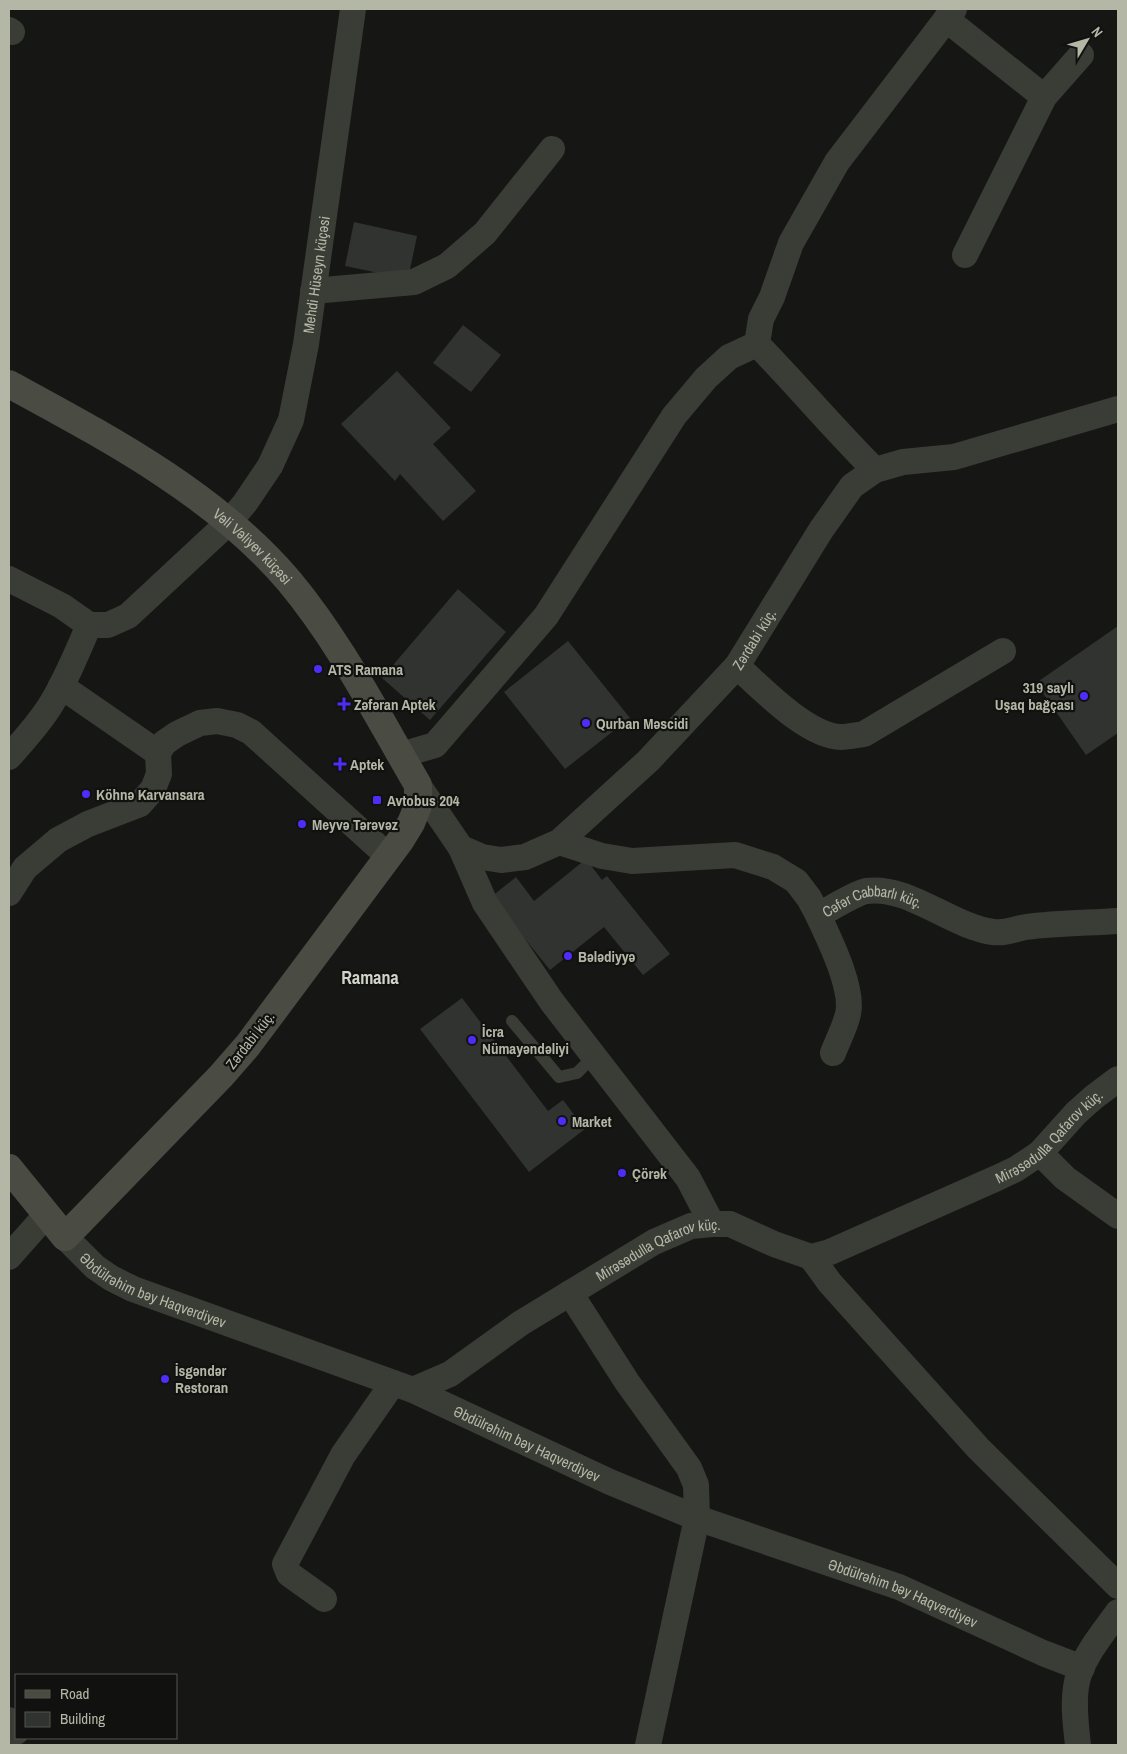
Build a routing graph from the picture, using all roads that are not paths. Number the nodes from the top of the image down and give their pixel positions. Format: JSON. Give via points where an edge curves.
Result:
{"nodes":[{"id":1,"x":353,"y":9,"type":"edge"},
{"id":2,"x":950,"y":14,"type":"edge"},
{"id":3,"x":1081,"y":55,"type":"dead end"},
{"id":4,"x":1044,"y":97,"type":"junction"},
{"id":5,"x":552,"y":149,"type":"dead end"},
{"id":6,"x":965,"y":255,"type":"dead end"},
{"id":7,"x":313,"y":291,"type":"junction"},
{"id":8,"x":757,"y":344,"type":"junction"},
{"id":9,"x":11,"y":391,"type":"edge"},
{"id":10,"x":1118,"y":409,"type":"edge"},
{"id":11,"x":875,"y":470,"type":"junction"},
{"id":12,"x":229,"y":522,"type":"junction"},
{"id":13,"x":9,"y":579,"type":"edge"},
{"id":14,"x":89,"y":625,"type":"junction"},
{"id":15,"x":1003,"y":651,"type":"dead end"},
{"id":16,"x":737,"y":666,"type":"junction"},
{"id":17,"x":61,"y":686,"type":"junction"},
{"id":18,"x":158,"y":753,"type":"junction"},
{"id":19,"x":401,"y":756,"type":"junction"},
{"id":20,"x":9,"y":758,"type":"edge"},
{"id":21,"x":418,"y":785,"type":"junction"},
{"id":22,"x":559,"y":842,"type":"junction"},
{"id":23,"x":461,"y":848,"type":"junction"},
{"id":24,"x":388,"y":856,"type":"junction"},
{"id":25,"x":9,"y":893,"type":"edge"},
{"id":26,"x":818,"y":915,"type":"junction"},
{"id":27,"x":1118,"y":921,"type":"edge"},
{"id":28,"x":512,"y":1021,"type":"dead end"},
{"id":29,"x":833,"y":1053,"type":"dead end"},
{"id":30,"x":593,"y":1057,"type":"junction"},
{"id":31,"x":1118,"y":1079,"type":"edge"},
{"id":32,"x":1040,"y":1154,"type":"junction"},
{"id":33,"x":9,"y":1168,"type":"edge"},
{"id":34,"x":46,"y":1214,"type":"junction"},
{"id":35,"x":1118,"y":1216,"type":"edge"},
{"id":36,"x":712,"y":1224,"type":"junction"},
{"id":37,"x":66,"y":1237,"type":"junction"},
{"id":38,"x":811,"y":1257,"type":"junction"},
{"id":39,"x":9,"y":1258,"type":"edge"},
{"id":40,"x":570,"y":1293,"type":"junction"},
{"id":41,"x":403,"y":1386,"type":"junction"},
{"id":42,"x":697,"y":1518,"type":"junction"},
{"id":43,"x":1118,"y":1586,"type":"edge"},
{"id":44,"x":324,"y":1599,"type":"dead end"},
{"id":45,"x":1118,"y":1612,"type":"edge"},
{"id":46,"x":1082,"y":1668,"type":"junction"},
{"id":47,"x":648,"y":1745,"type":"edge"},
{"id":48,"x":1078,"y":1745,"type":"edge"}],
"edges":[{"from":1,"to":7,"type":"street","name":"Mehdi Hüseyn küçəsi"},
{"from":2,"to":4,"type":"street"},
{"from":2,"to":8,"type":"street","via":[[837,162],[791,243],[761,319]]},
{"from":3,"to":4,"type":"street"},
{"from":4,"to":6,"type":"street"},
{"from":5,"to":7,"type":"street","via":[[485,233],[447,266],[414,282]]},
{"from":7,"to":12,"type":"street","name":"Mehdi Hüseyn küçəsi","via":[[291,420],[270,466]]},
{"from":8,"to":11,"type":"street"},
{"from":8,"to":19,"type":"street","via":[[729,357],[706,378],[674,416],[546,616],[435,744]]},
{"from":9,"to":12,"type":"street","name":"Vəli Vəliyev küçəsi","via":[[126,450]]},
{"from":10,"to":11,"type":"street","name":"Zərdabi küç.","via":[[954,457],[903,462]]},
{"from":11,"to":16,"type":"street","name":"Zərdabi küç.","via":[[852,486],[820,530]]},
{"from":12,"to":14,"type":"street","name":"Mehdi Hüseyn küçəsi","via":[[128,616],[108,625]]},
{"from":12,"to":19,"type":"street","name":"Vəli Vəliyev küçəsi","via":[[288,581],[314,615]]},
{"from":13,"to":14,"type":"street","via":[[62,606]]},
{"from":14,"to":17,"type":"street"},
{"from":15,"to":16,"type":"street","via":[[864,734],[840,737],[821,732],[781,707]]},
{"from":16,"to":22,"type":"street","name":"Zərdabi küç.","via":[[648,761]]},
{"from":17,"to":18,"type":"street"},
{"from":17,"to":20,"type":"street","via":[[49,707]]},
{"from":18,"to":24,"type":"street","via":[[164,743],[200,722],[237,725],[251,732]]},
{"from":18,"to":25,"type":"street","via":[[159,774],[153,789],[140,804],[88,824],[58,840],[25,868]]},
{"from":19,"to":21,"type":"street","name":"Vəli Vəliyev küçəsi"},
{"from":21,"to":23,"type":"street"},
{"from":21,"to":24,"type":"street","name":"Zərdabi küç.","via":[[418,806],[411,823]]},
{"from":22,"to":23,"type":"street","name":"Zərdabi küç.","via":[[525,857],[501,860],[482,857]]},
{"from":22,"to":26,"type":"street","name":"Cəfər Cabbarlı küç.","via":[[602,856],[632,861],[735,855],[773,866],[796,881]]},
{"from":23,"to":30,"type":"street","via":[[485,903]]},
{"from":24,"to":37,"type":"street","name":"Zərdabi küç.","via":[[248,1046]]},
{"from":26,"to":27,"type":"street","name":"Cəfər Cabbarlı küç.","via":[[864,891],[881,891],[992,932]]},
{"from":26,"to":29,"type":"street","via":[[838,959],[849,1011]]},
{"from":28,"to":30,"type":"lane","via":[[559,1077],[577,1073]]},
{"from":30,"to":36,"type":"street","via":[[688,1178]]},
{"from":31,"to":32,"type":"street","name":"Mirəsədulla Qafarov küç.","via":[[1076,1113]]},
{"from":32,"to":35,"type":"street","via":[[1066,1178]]},
{"from":32,"to":38,"type":"street","name":"Mirəsədulla Qafarov küç.","via":[[997,1178],[830,1252]]},
{"from":33,"to":34,"type":"street","name":"Əbdülrəhim bəy Haqverdiyev"},
{"from":34,"to":37,"type":"street","name":"Əbdülrəhim bəy Haqverdiyev"},
{"from":34,"to":39,"type":"street"},
{"from":36,"to":38,"type":"street","name":"Mirəsədulla Qafarov küç.","via":[[730,1224]]},
{"from":36,"to":40,"type":"street","name":"Mirəsədulla Qafarov küç.","via":[[691,1226],[654,1242]]},
{"from":37,"to":41,"type":"street","name":"Əbdülrəhim bəy Haqverdiyev","via":[[94,1267],[133,1289]]},
{"from":38,"to":43,"type":"street","via":[[830,1283],[978,1448]]},
{"from":40,"to":41,"type":"street","name":"Mirəsədulla Qafarov küç.","via":[[521,1323],[450,1374]]},
{"from":40,"to":42,"type":"street","via":[[627,1382],[690,1468],[696,1485]]},
{"from":41,"to":42,"type":"street","name":"Əbdülrəhim bəy Haqverdiyev","via":[[610,1482]]},
{"from":41,"to":44,"type":"street","via":[[343,1454],[285,1564],[289,1574]]},
{"from":42,"to":46,"type":"street","name":"Əbdülrəhim bəy Haqverdiyev","via":[[900,1587]]},
{"from":42,"to":47,"type":"street"},
{"from":45,"to":46,"type":"street"},
{"from":46,"to":48,"type":"street","via":[[1076,1684],[1074,1708]]}]}
